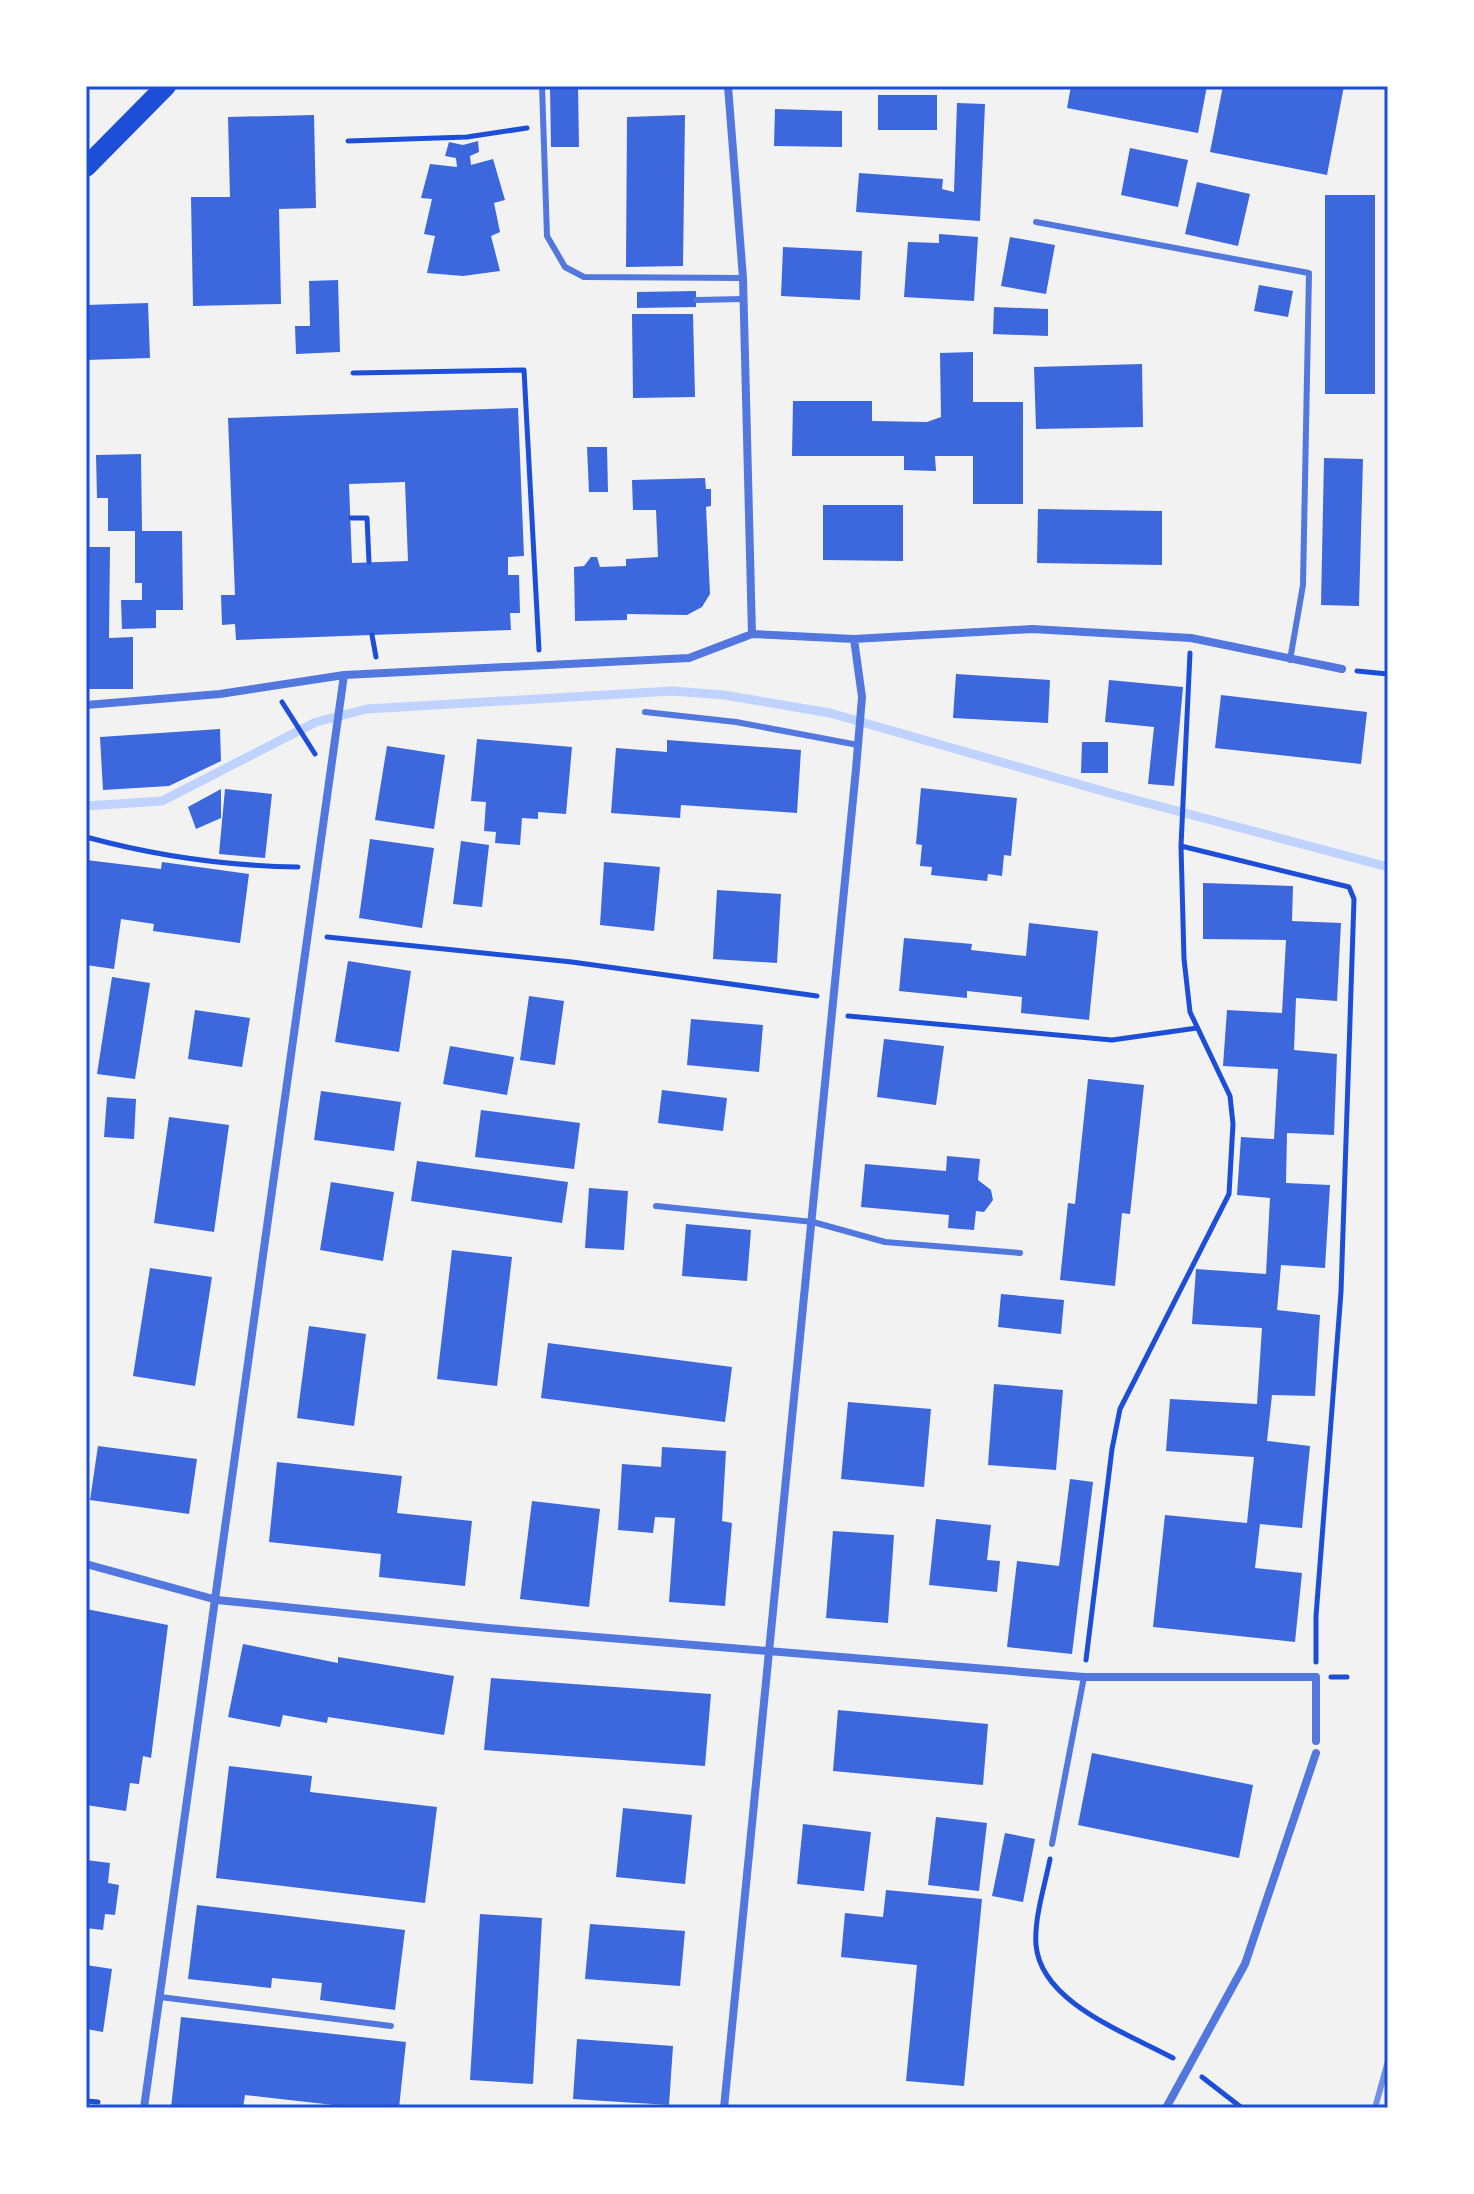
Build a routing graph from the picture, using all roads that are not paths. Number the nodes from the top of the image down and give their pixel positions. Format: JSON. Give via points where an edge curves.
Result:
{"nodes":[{"id":1,"x":166,"y":86,"type":"edge"},
{"id":2,"x":542,"y":86,"type":"edge"},
{"id":3,"x":728,"y":86,"type":"edge"},
{"id":4,"x":86,"y":167,"type":"edge"},
{"id":5,"x":1036,"y":222,"type":"dead end"},
{"id":6,"x":743,"y":278,"type":"junction"},
{"id":7,"x":743,"y":299,"type":"junction"},
{"id":8,"x":696,"y":300,"type":"dead end"},
{"id":9,"x":752,"y":634,"type":"junction"},
{"id":10,"x":854,"y":639,"type":"junction"},
{"id":11,"x":1290,"y":660,"type":"junction"},
{"id":12,"x":1342,"y":669,"type":"road end"},
{"id":13,"x":344,"y":675,"type":"junction"},
{"id":14,"x":86,"y":705,"type":"edge"},
{"id":15,"x":645,"y":712,"type":"dead end"},
{"id":16,"x":858,"y":745,"type":"junction"},
{"id":17,"x":656,"y":1206,"type":"dead end"},
{"id":18,"x":813,"y":1222,"type":"junction"},
{"id":19,"x":1020,"y":1253,"type":"dead end"},
{"id":20,"x":86,"y":1564,"type":"edge"},
{"id":21,"x":217,"y":1600,"type":"junction"},
{"id":22,"x":767,"y":1652,"type":"junction"},
{"id":23,"x":1084,"y":1677,"type":"junction"},
{"id":24,"x":1316,"y":1741,"type":"dead end"},
{"id":25,"x":1316,"y":1753,"type":"dead end"},
{"id":26,"x":1052,"y":1844,"type":"road end"},
{"id":27,"x":160,"y":1997,"type":"junction"},
{"id":28,"x":391,"y":2026,"type":"dead end"},
{"id":29,"x":144,"y":2108,"type":"edge"},
{"id":30,"x":724,"y":2108,"type":"edge"},
{"id":31,"x":1166,"y":2108,"type":"edge"}],
"edges":[{"from":1,"to":4,"type":"main road"},
{"from":2,"to":6,"type":"lane","via":[[547,236],[565,267],[584,277]]},
{"from":3,"to":6,"type":"street"},
{"from":5,"to":11,"type":"lane","via":[[1309,273],[1303,585]]},
{"from":6,"to":7,"type":"street"},
{"from":7,"to":8,"type":"lane"},
{"from":7,"to":9,"type":"street"},
{"from":9,"to":10,"type":"street"},
{"from":9,"to":13,"type":"street","via":[[689,658]]},
{"from":10,"to":11,"type":"street","via":[[1032,629],[1191,638]]},
{"from":10,"to":16,"type":"street","via":[[862,697]]},
{"from":11,"to":12,"type":"street"},
{"from":13,"to":14,"type":"street","via":[[220,694]]},
{"from":13,"to":21,"type":"street"},
{"from":15,"to":16,"type":"lane","via":[[736,722]]},
{"from":16,"to":18,"type":"street"},
{"from":17,"to":18,"type":"lane"},
{"from":18,"to":19,"type":"lane","via":[[885,1242]]},
{"from":18,"to":22,"type":"street"},
{"from":20,"to":21,"type":"street"},
{"from":21,"to":22,"type":"street"},
{"from":21,"to":27,"type":"street"},
{"from":22,"to":23,"type":"street"},
{"from":22,"to":30,"type":"street"},
{"from":23,"to":24,"type":"street","via":[[1316,1677]]},
{"from":23,"to":26,"type":"lane"},
{"from":25,"to":31,"type":"street","via":[[1245,1964]]},
{"from":27,"to":28,"type":"lane"},
{"from":27,"to":29,"type":"street"}]}
